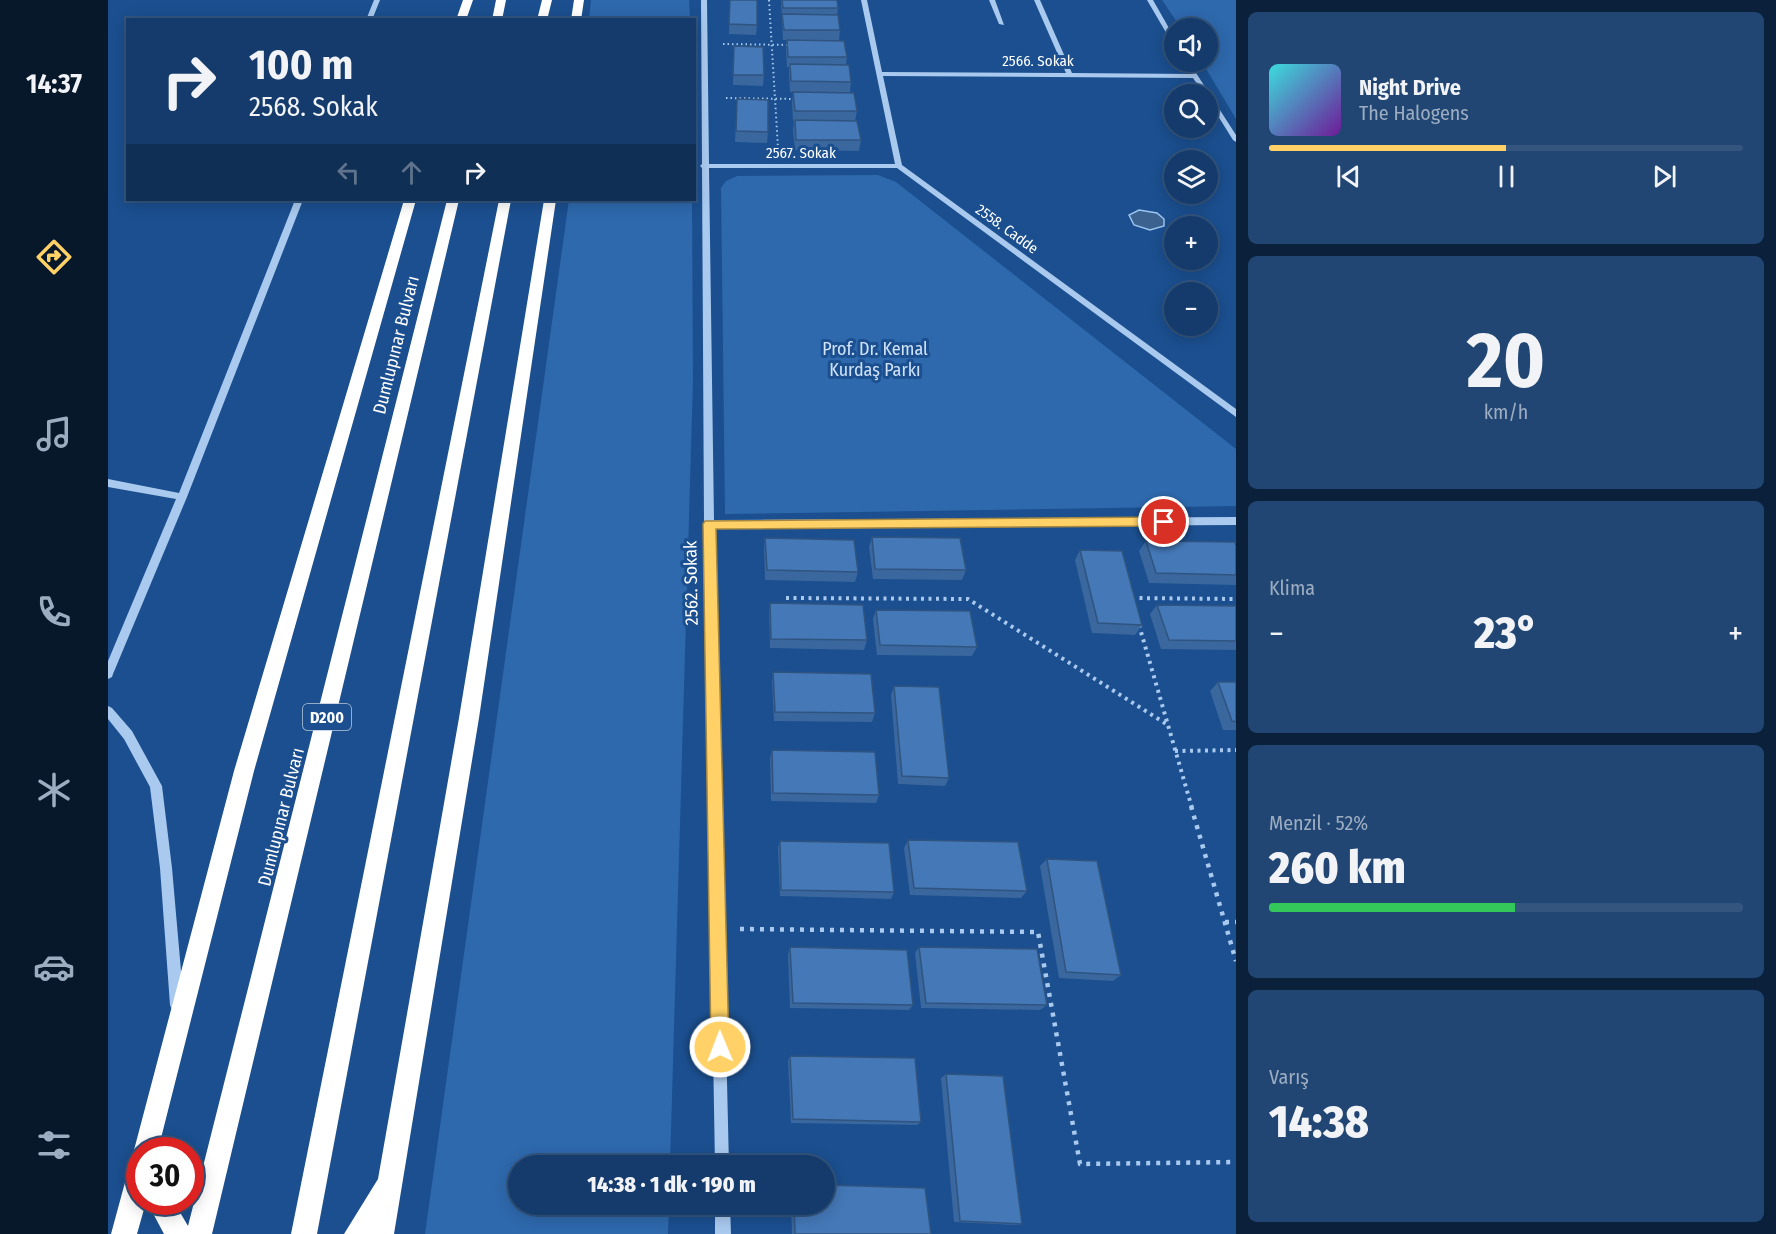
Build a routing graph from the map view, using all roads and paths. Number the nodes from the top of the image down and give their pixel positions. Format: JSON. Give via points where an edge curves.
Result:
{"nodes":[{"id":1,"x":376,"y":0,"type":"edge"},
{"id":2,"x":468,"y":0,"type":"edge"},
{"id":3,"x":501,"y":0,"type":"edge"},
{"id":4,"x":547,"y":0,"type":"edge"},
{"id":5,"x":579,"y":0,"type":"edge"},
{"id":6,"x":704,"y":0,"type":"edge"},
{"id":7,"x":769,"y":0,"type":"edge"},
{"id":8,"x":864,"y":0,"type":"edge"},
{"id":9,"x":992,"y":0,"type":"edge"},
{"id":10,"x":1037,"y":0,"type":"edge"},
{"id":11,"x":1150,"y":0,"type":"edge"},
{"id":12,"x":370,"y":18,"type":"edge"},
{"id":13,"x":462,"y":18,"type":"edge"},
{"id":14,"x":497,"y":18,"type":"edge"},
{"id":15,"x":542,"y":18,"type":"edge"},
{"id":16,"x":576,"y":18,"type":"edge"},
{"id":17,"x":1002,"y":24,"type":"dead end"},
{"id":18,"x":1164,"y":24,"type":"edge"},
{"id":19,"x":705,"y":44,"type":"junction"},
{"id":20,"x":772,"y":45,"type":"junction"},
{"id":21,"x":795,"y":46,"type":"edge"},
{"id":22,"x":1192,"y":72,"type":"edge"},
{"id":23,"x":880,"y":74,"type":"junction"},
{"id":24,"x":1070,"y":75,"type":"junction"},
{"id":25,"x":1195,"y":76,"type":"junction"},
{"id":26,"x":1200,"y":84,"type":"edge"},
{"id":27,"x":704,"y":98,"type":"junction"},
{"id":28,"x":775,"y":99,"type":"junction"},
{"id":29,"x":797,"y":99,"type":"edge"},
{"id":30,"x":1218,"y":112,"type":"edge"},
{"id":31,"x":1236,"y":140,"type":"edge"},
{"id":32,"x":704,"y":166,"type":"junction"},
{"id":33,"x":779,"y":166,"type":"junction"},
{"id":34,"x":898,"y":166,"type":"junction"},
{"id":35,"x":299,"y":201,"type":"edge"},
{"id":36,"x":410,"y":201,"type":"edge"},
{"id":37,"x":453,"y":201,"type":"edge"},
{"id":38,"x":505,"y":201,"type":"edge"},
{"id":39,"x":550,"y":201,"type":"edge"},
{"id":40,"x":1232,"y":405,"type":"edge"},
{"id":41,"x":1236,"y":414,"type":"edge"},
{"id":42,"x":108,"y":483,"type":"edge"},
{"id":43,"x":182,"y":497,"type":"junction"},
{"id":44,"x":1236,"y":521,"type":"edge"},
{"id":45,"x":709,"y":524,"type":"junction"},
{"id":46,"x":786,"y":598,"type":"dead end"},
{"id":47,"x":1236,"y":599,"type":"edge"},
{"id":48,"x":1134,"y":608,"type":"edge"},
{"id":49,"x":1137,"y":619,"type":"edge"},
{"id":50,"x":108,"y":674,"type":"edge"},
{"id":51,"x":108,"y":711,"type":"edge"},
{"id":52,"x":1168,"y":725,"type":"junction"},
{"id":53,"x":1236,"y":750,"type":"edge"},
{"id":54,"x":1175,"y":751,"type":"junction"},
{"id":55,"x":1225,"y":922,"type":"junction"},
{"id":56,"x":1236,"y":922,"type":"edge"},
{"id":57,"x":718,"y":928,"type":"junction"},
{"id":58,"x":1236,"y":961,"type":"edge"},
{"id":59,"x":178,"y":1025,"type":"junction"},
{"id":60,"x":149,"y":1137,"type":"edge"},
{"id":61,"x":722,"y":1155,"type":"edge"},
{"id":62,"x":1236,"y":1162,"type":"edge"},
{"id":63,"x":390,"y":1180,"type":"junction"},
{"id":64,"x":129,"y":1215,"type":"edge"},
{"id":65,"x":167,"y":1215,"type":"edge"},
{"id":66,"x":723,"y":1215,"type":"edge"},
{"id":67,"x":124,"y":1234,"type":"edge"},
{"id":68,"x":178,"y":1234,"type":"edge"},
{"id":69,"x":199,"y":1234,"type":"edge"},
{"id":70,"x":304,"y":1234,"type":"edge"},
{"id":71,"x":357,"y":1234,"type":"edge"},
{"id":72,"x":381,"y":1234,"type":"edge"},
{"id":73,"x":723,"y":1234,"type":"edge"}],
"edges":[{"from":1,"to":12,"type":"street"},
{"from":2,"to":13,"type":"highway"},
{"from":3,"to":14,"type":"highway"},
{"from":4,"to":15,"type":"highway"},
{"from":5,"to":16,"type":"highway"},
{"from":6,"to":19,"type":"street","name":"2562. Sokak"},
{"from":7,"to":20,"type":"path"},
{"from":8,"to":23,"type":"street"},
{"from":9,"to":17,"type":"street"},
{"from":10,"to":24,"type":"street"},
{"from":11,"to":18,"type":"street"},
{"from":19,"to":20,"type":"path"},
{"from":19,"to":27,"type":"street","name":"2562. Sokak"},
{"from":20,"to":21,"type":"path"},
{"from":20,"to":28,"type":"path"},
{"from":22,"to":25,"type":"street"},
{"from":23,"to":24,"type":"street","name":"2566. Sokak"},
{"from":23,"to":34,"type":"street"},
{"from":24,"to":25,"type":"street","name":"2566. Sokak"},
{"from":25,"to":26,"type":"street"},
{"from":27,"to":28,"type":"path"},
{"from":27,"to":32,"type":"street","name":"2562. Sokak"},
{"from":28,"to":29,"type":"path"},
{"from":28,"to":33,"type":"path"},
{"from":30,"to":31,"type":"street"},
{"from":32,"to":33,"type":"street","name":"2567. Sokak"},
{"from":32,"to":45,"type":"street","name":"2562. Sokak"},
{"from":33,"to":34,"type":"street","name":"2567. Sokak"},
{"from":34,"to":40,"type":"street","name":"2558. Cadde"},
{"from":35,"to":43,"type":"street"},
{"from":36,"to":59,"type":"highway","via":[[243,771]]},
{"from":37,"to":69,"type":"highway","name":"Dumlupınar Bulvarı","number":"D200"},
{"from":38,"to":70,"type":"highway"},
{"from":39,"to":63,"type":"highway","via":[[469,718]]},
{"from":40,"to":41,"type":"street","name":"2558. Cadde"},
{"from":42,"to":43,"type":"street"},
{"from":43,"to":50,"type":"street"},
{"from":44,"to":45,"type":"street"},
{"from":45,"to":57,"type":"street","name":"2562. Sokak"},
{"from":46,"to":52,"type":"path","via":[[968,599]]},
{"from":47,"to":48,"type":"path","via":[[1131,598]]},
{"from":49,"to":52,"type":"path"},
{"from":51,"to":59,"type":"street","via":[[128,735],[156,786]]},
{"from":52,"to":54,"type":"path"},
{"from":53,"to":54,"type":"path"},
{"from":54,"to":55,"type":"path"},
{"from":55,"to":56,"type":"path"},
{"from":55,"to":58,"type":"path"},
{"from":57,"to":61,"type":"street","name":"2562. Sokak"},
{"from":57,"to":62,"type":"path","via":[[1038,932],[1080,1164]]},
{"from":59,"to":60,"type":"highway"},
{"from":63,"to":71,"type":"highway"},
{"from":63,"to":72,"type":"highway"},
{"from":64,"to":67,"type":"highway"},
{"from":65,"to":68,"type":"highway"},
{"from":66,"to":73,"type":"street"}]}
